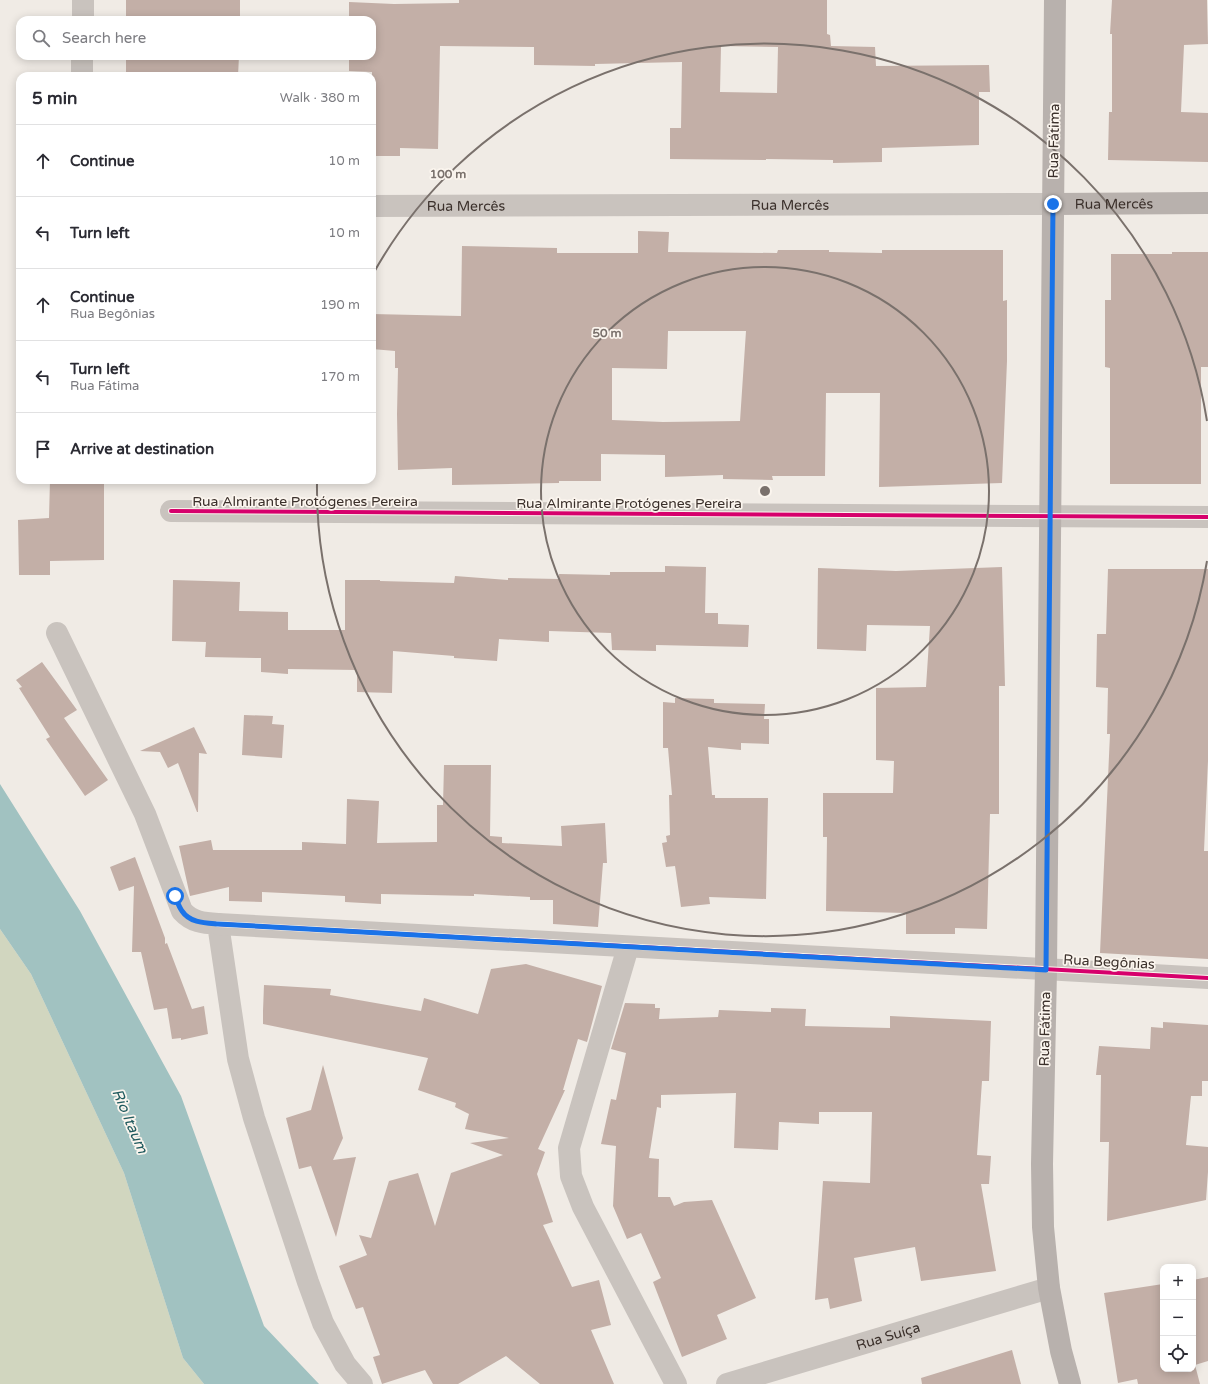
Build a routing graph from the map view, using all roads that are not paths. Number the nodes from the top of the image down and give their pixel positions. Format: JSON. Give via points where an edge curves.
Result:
{"nodes":[{"id":1,"x":83,"y":0,"type":"edge"},
{"id":2,"x":1055,"y":0,"type":"edge"},
{"id":3,"x":82,"y":16,"type":"edge"},
{"id":4,"x":82,"y":60,"type":"edge"},
{"id":5,"x":82,"y":72,"type":"edge"},
{"id":6,"x":1208,"y":203,"type":"edge"},
{"id":7,"x":1053,"y":204,"type":"junction"},
{"id":8,"x":376,"y":206,"type":"edge"},
{"id":9,"x":170,"y":511,"type":"dead end"},
{"id":10,"x":1051,"y":517,"type":"junction"},
{"id":11,"x":1208,"y":517,"type":"edge"},
{"id":12,"x":57,"y":633,"type":"dead end"},
{"id":13,"x":218,"y":924,"type":"junction"},
{"id":14,"x":628,"y":947,"type":"junction"},
{"id":15,"x":1046,"y":970,"type":"junction"},
{"id":16,"x":1208,"y":978,"type":"edge"},
{"id":17,"x":1049,"y":1288,"type":"junction"},
{"id":18,"x":362,"y":1384,"type":"edge"},
{"id":19,"x":676,"y":1384,"type":"edge"},
{"id":20,"x":727,"y":1384,"type":"edge"},
{"id":21,"x":1070,"y":1384,"type":"edge"}],
"edges":[{"from":1,"to":3,"type":"street"},
{"from":2,"to":7,"type":"main road","name":"Rua Fátima"},
{"from":4,"to":5,"type":"street"},
{"from":6,"to":7,"type":"main road","name":"Rua Mercês"},
{"from":7,"to":8,"type":"street","name":"Rua Mercês"},
{"from":7,"to":10,"type":"main road","name":"Rua Fátima"},
{"from":9,"to":10,"type":"street","name":"Rua Almirante Protógenes Pereira"},
{"from":10,"to":11,"type":"street","name":"Rua Almirante Protógenes Pereira"},
{"from":10,"to":15,"type":"main road","name":"Rua Fátima"},
{"from":12,"to":13,"type":"street","name":"Rua Begônias","via":[[145,814],[182,911],[201,923]]},
{"from":13,"to":14,"type":"street","name":"Rua Begônias"},
{"from":13,"to":18,"type":"street","via":[[238,1059],[254,1118],[323,1323],[345,1364]]},
{"from":14,"to":15,"type":"street","name":"Rua Begônias"},
{"from":14,"to":19,"type":"street","via":[[570,1148],[571,1176],[583,1207]]},
{"from":15,"to":16,"type":"street","name":"Rua Begônias"},
{"from":15,"to":17,"type":"main road","name":"Rua Fátima","via":[[1042,1164],[1043,1227]]},
{"from":17,"to":20,"type":"street","name":"Rua Suíça"},
{"from":17,"to":21,"type":"main road","name":"Rua Fátima"}]}
